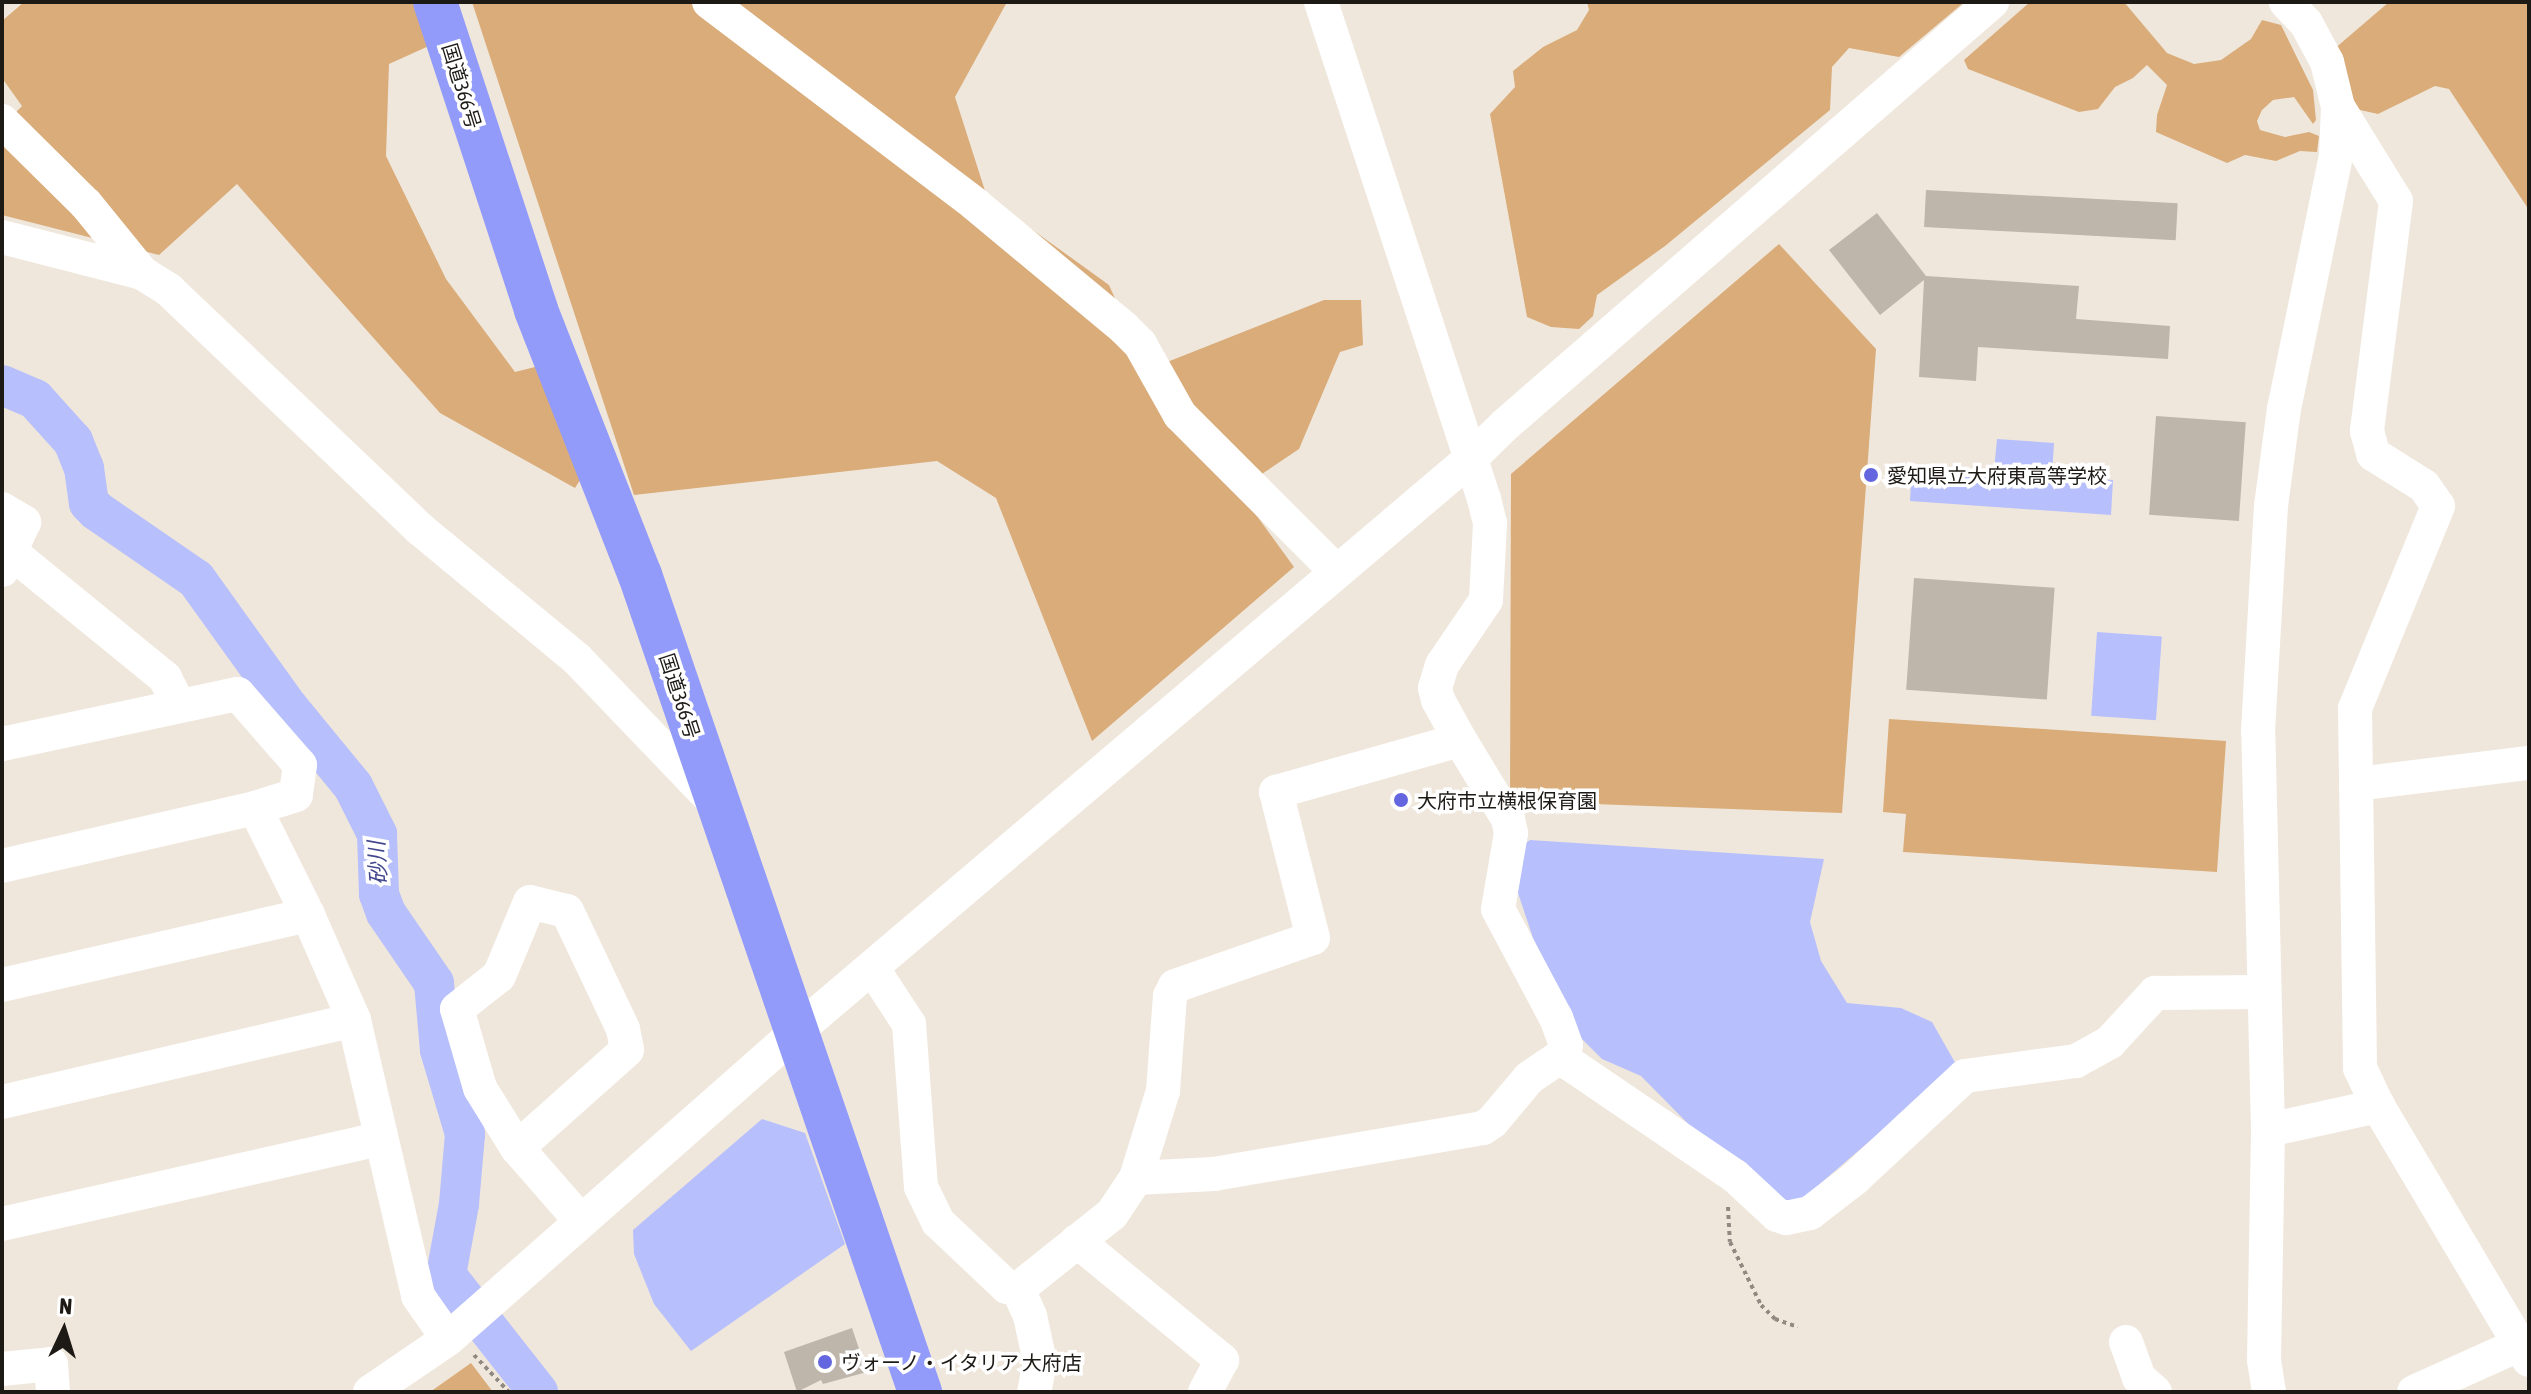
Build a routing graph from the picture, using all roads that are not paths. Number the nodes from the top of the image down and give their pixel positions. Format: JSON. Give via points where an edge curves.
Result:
{"nodes":[{"id":1,"x":435,"y":2,"type":"edge"},
{"id":2,"x":709,"y":2,"type":"edge"},
{"id":3,"x":1321,"y":2,"type":"edge"},
{"id":4,"x":1992,"y":2,"type":"edge"},
{"id":5,"x":2286,"y":2,"type":"edge"},
{"id":6,"x":2338,"y":107,"type":"junction"},
{"id":7,"x":2,"y":121,"type":"edge"},
{"id":8,"x":2,"y":237,"type":"edge"},
{"id":9,"x":142,"y":273,"type":"junction"},
{"id":10,"x":1470,"y":459,"type":"junction"},
{"id":11,"x":2,"y":509,"type":"edge"},
{"id":12,"x":7,"y":561,"type":"edge"},
{"id":13,"x":1337,"y":572,"type":"junction"},
{"id":14,"x":179,"y":706,"type":"junction"},
{"id":15,"x":1460,"y":740,"type":"junction"},
{"id":16,"x":2,"y":744,"type":"edge"},
{"id":17,"x":2529,"y":763,"type":"edge"},
{"id":18,"x":2357,"y":784,"type":"junction"},
{"id":19,"x":716,"y":804,"type":"junction"},
{"id":20,"x":255,"y":808,"type":"junction"},
{"id":21,"x":2,"y":866,"type":"edge"},
{"id":22,"x":308,"y":915,"type":"junction"},
{"id":23,"x":873,"y":969,"type":"junction"},
{"id":24,"x":2,"y":985,"type":"edge"},
{"id":25,"x":2263,"y":992,"type":"junction"},
{"id":26,"x":354,"y":1020,"type":"junction"},
{"id":27,"x":798,"y":1030,"type":"junction"},
{"id":28,"x":1563,"y":1055,"type":"junction"},
{"id":29,"x":2,"y":1102,"type":"edge"},
{"id":30,"x":2378,"y":1106,"type":"junction"},
{"id":31,"x":2268,"y":1130,"type":"junction"},
{"id":32,"x":380,"y":1139,"type":"junction"},
{"id":33,"x":517,"y":1148,"type":"junction"},
{"id":34,"x":1136,"y":1178,"type":"junction"},
{"id":35,"x":581,"y":1221,"type":"junction"},
{"id":36,"x":2,"y":1224,"type":"edge"},
{"id":37,"x":1077,"y":1241,"type":"junction"},
{"id":38,"x":1018,"y":1289,"type":"junction"},
{"id":39,"x":453,"y":1333,"type":"junction"},
{"id":40,"x":2126,"y":1342,"type":"dead end"},
{"id":41,"x":2525,"y":1352,"type":"edge"},
{"id":42,"x":2,"y":1369,"type":"edge"},
{"id":43,"x":53,"y":1392,"type":"edge"},
{"id":44,"x":370,"y":1392,"type":"edge"},
{"id":45,"x":920,"y":1392,"type":"edge"},
{"id":46,"x":1034,"y":1392,"type":"edge"},
{"id":47,"x":1205,"y":1392,"type":"edge"},
{"id":48,"x":2155,"y":1392,"type":"edge"},
{"id":49,"x":2269,"y":1392,"type":"edge"},
{"id":50,"x":2414,"y":1392,"type":"edge"}],
"edges":[{"from":1,"to":19,"type":"highway","name":"国道366号","via":[[536,310],[640,575]]},
{"from":2,"to":13,"type":"street","via":[[976,205],[1124,328],[1140,344],[1180,415]]},
{"from":3,"to":10,"type":"street"},
{"from":4,"to":10,"type":"street"},
{"from":5,"to":6,"type":"street","via":[[2306,23],[2327,62]]},
{"from":6,"to":18,"type":"street","via":[[2396,201],[2367,431],[2373,454],[2424,486],[2438,506],[2355,708]]},
{"from":6,"to":25,"type":"street","via":[[2336,155],[2284,409],[2271,506],[2258,731]]},
{"from":7,"to":9,"type":"street","via":[[86,204]]},
{"from":8,"to":9,"type":"street"},
{"from":9,"to":19,"type":"street","via":[[169,290],[420,529],[577,659]]},
{"from":10,"to":13,"type":"street"},
{"from":10,"to":15,"type":"street","via":[[1490,523],[1486,600],[1442,665],[1435,688]]},
{"from":11,"to":12,"type":"street","via":[[24,522]]},
{"from":12,"to":14,"type":"street","via":[[165,678]]},
{"from":13,"to":23,"type":"street"},
{"from":14,"to":16,"type":"street"},
{"from":14,"to":20,"type":"street","via":[[238,694],[300,765],[296,795]]},
{"from":15,"to":28,"type":"street","via":[[1508,819],[1511,833],[1498,909],[1556,1018],[1566,1045]]},
{"from":15,"to":34,"type":"street","via":[[1276,792],[1313,938],[1175,986],[1163,1091]]},
{"from":17,"to":18,"type":"street"},
{"from":18,"to":30,"type":"street","via":[[2360,1068]]},
{"from":19,"to":27,"type":"highway","name":"国道366号"},
{"from":20,"to":21,"type":"street"},
{"from":20,"to":22,"type":"street"},
{"from":22,"to":24,"type":"street"},
{"from":22,"to":26,"type":"street"},
{"from":23,"to":27,"type":"street"},
{"from":23,"to":38,"type":"street","via":[[909,1024],[921,1187],[938,1222],[1007,1287]]},
{"from":25,"to":28,"type":"street","via":[[2155,993],[2110,1042],[2076,1061],[1965,1076],[1843,1187],[1810,1213],[1786,1218]]},
{"from":25,"to":31,"type":"street"},
{"from":26,"to":29,"type":"street"},
{"from":26,"to":32,"type":"street"},
{"from":27,"to":35,"type":"street"},
{"from":27,"to":45,"type":"highway","name":"国道366号"},
{"from":28,"to":34,"type":"street","via":[[1529,1078],[1483,1128],[1214,1174]]},
{"from":30,"to":31,"type":"street"},
{"from":30,"to":41,"type":"street"},
{"from":31,"to":49,"type":"street","via":[[2264,1360]]},
{"from":32,"to":36,"type":"street"},
{"from":32,"to":39,"type":"street","via":[[418,1296]]},
{"from":33,"to":33,"type":"street","via":[[480,1088],[457,1009],[499,976],[530,902],[567,911],[623,1029],[627,1050]]},
{"from":33,"to":35,"type":"street"},
{"from":34,"to":37,"type":"street","via":[[1112,1214]]},
{"from":35,"to":39,"type":"street"},
{"from":37,"to":38,"type":"street"},
{"from":37,"to":47,"type":"street","via":[[1222,1360]]},
{"from":38,"to":46,"type":"street","via":[[1040,1362]]},
{"from":39,"to":44,"type":"street"},
{"from":40,"to":48,"type":"street","via":[[2139,1378]]},
{"from":41,"to":50,"type":"street"},
{"from":42,"to":43,"type":"street","via":[[51,1364]]}]}
